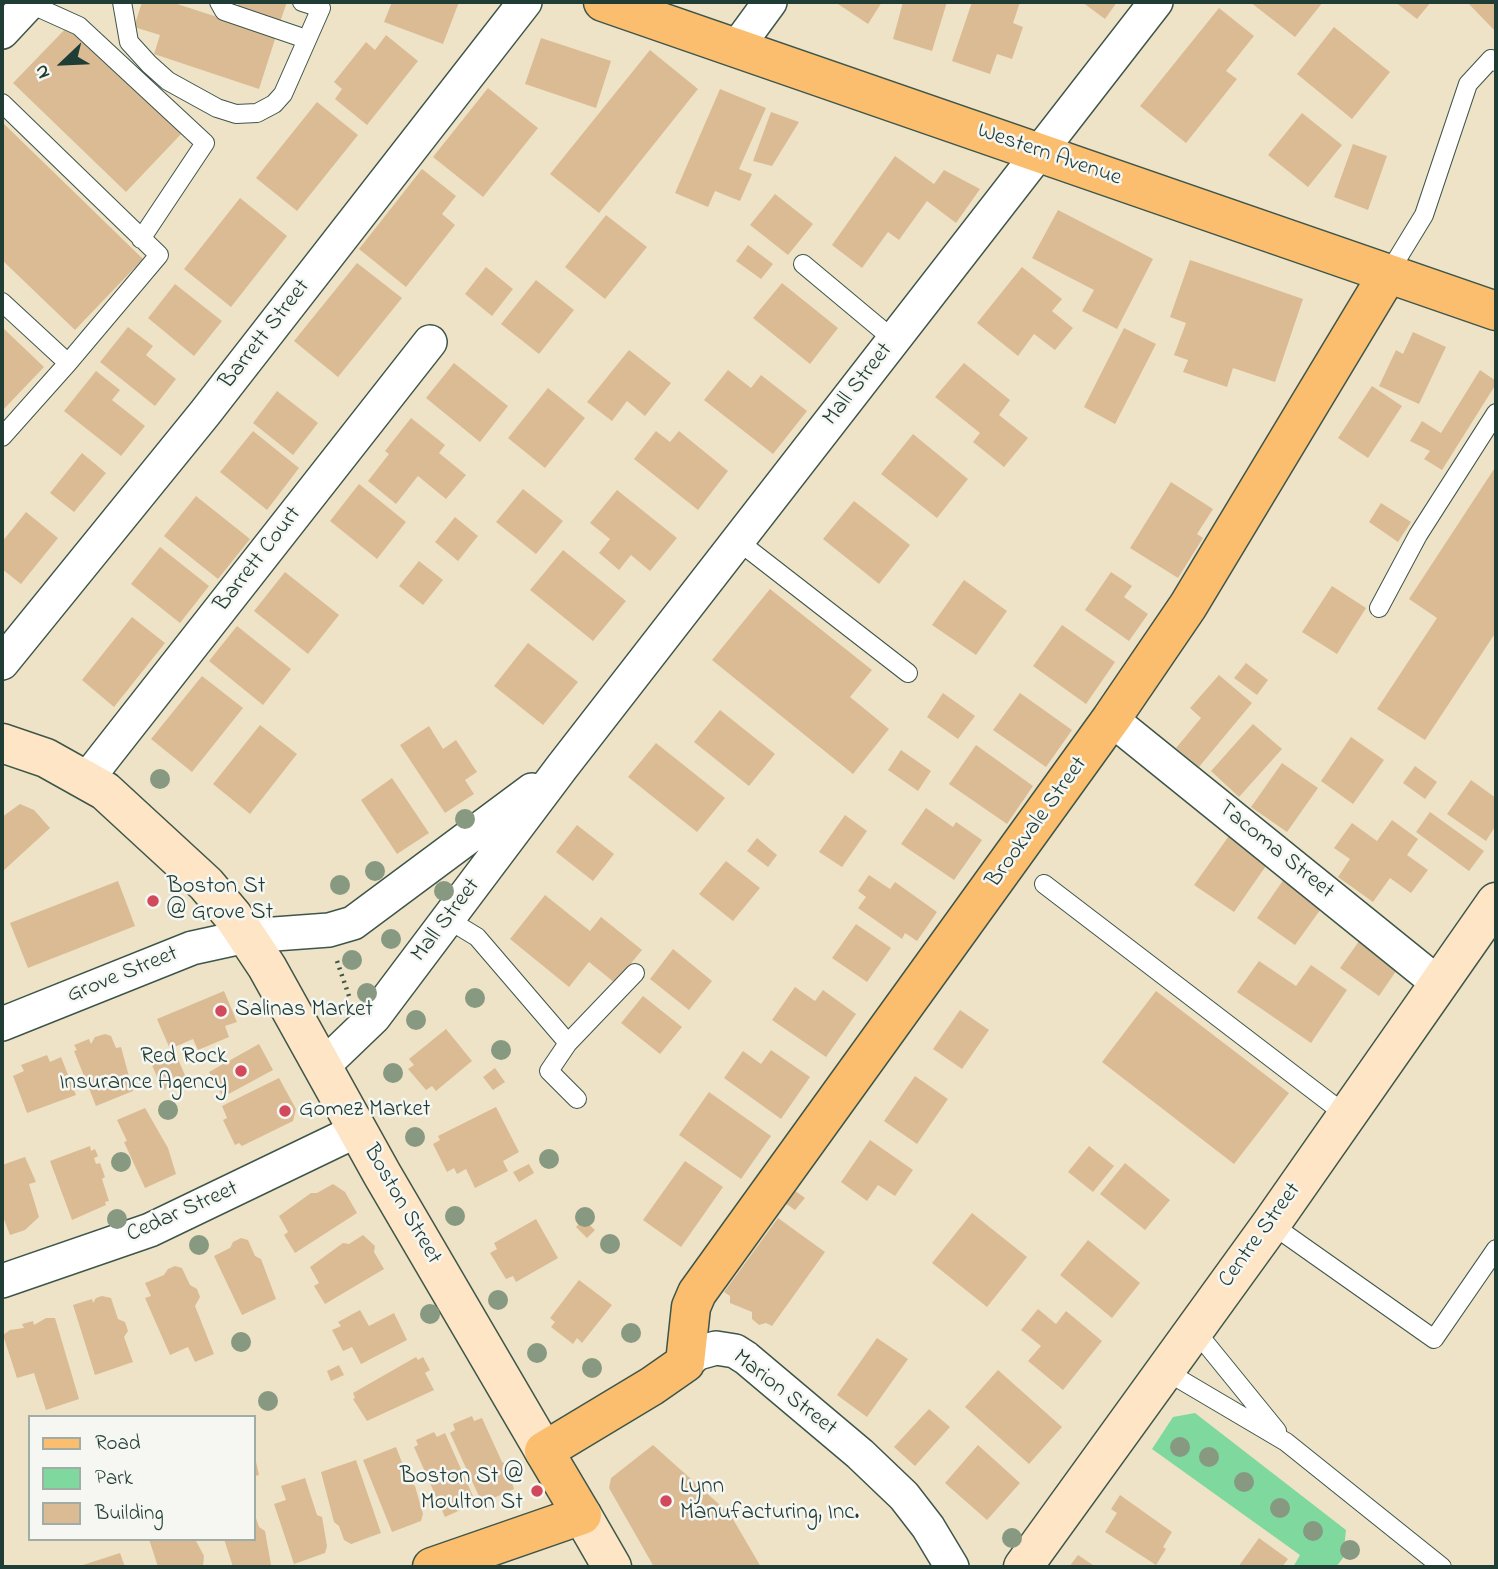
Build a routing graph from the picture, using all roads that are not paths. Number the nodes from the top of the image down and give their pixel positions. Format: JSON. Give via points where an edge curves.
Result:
{"nodes":[{"id":1,"x":122,"y":2,"type":"edge"},
{"id":2,"x":219,"y":2,"type":"edge"},
{"id":3,"x":302,"y":2,"type":"edge"},
{"id":4,"x":525,"y":2,"type":"edge"},
{"id":5,"x":607,"y":2,"type":"edge"},
{"id":6,"x":770,"y":2,"type":"edge"},
{"id":7,"x":1156,"y":2,"type":"edge"},
{"id":8,"x":29,"y":3,"type":"edge"},
{"id":9,"x":322,"y":5,"type":"edge"},
{"id":10,"x":2,"y":32,"type":"edge"},
{"id":11,"x":306,"y":39,"type":"junction"},
{"id":12,"x":737,"y":47,"type":"junction"},
{"id":13,"x":1496,"y":62,"type":"edge"},
{"id":14,"x":2,"y":103,"type":"edge"},
{"id":15,"x":1040,"y":152,"type":"junction"},
{"id":16,"x":141,"y":239,"type":"junction"},
{"id":17,"x":803,"y":264,"type":"dead end"},
{"id":18,"x":1388,"y":274,"type":"junction"},
{"id":19,"x":2,"y":302,"type":"edge"},
{"id":20,"x":1496,"y":311,"type":"edge"},
{"id":21,"x":894,"y":340,"type":"junction"},
{"id":22,"x":430,"y":342,"type":"dead end"},
{"id":23,"x":68,"y":363,"type":"junction"},
{"id":24,"x":1496,"y":413,"type":"edge"},
{"id":25,"x":2,"y":438,"type":"edge"},
{"id":26,"x":738,"y":541,"type":"junction"},
{"id":27,"x":1379,"y":608,"type":"dead end"},
{"id":28,"x":2,"y":663,"type":"edge"},
{"id":29,"x":908,"y":673,"type":"dead end"},
{"id":30,"x":1111,"y":719,"type":"junction"},
{"id":31,"x":2,"y":743,"type":"edge"},
{"id":32,"x":562,"y":768,"type":"junction"},
{"id":33,"x":88,"y":779,"type":"junction"},
{"id":34,"x":1044,"y":884,"type":"dead end"},
{"id":35,"x":1496,"y":902,"type":"edge"},
{"id":36,"x":449,"y":920,"type":"junction"},
{"id":37,"x":247,"y":936,"type":"junction"},
{"id":38,"x":635,"y":973,"type":"dead end"},
{"id":39,"x":1439,"y":984,"type":"junction"},
{"id":40,"x":2,"y":1024,"type":"edge"},
{"id":41,"x":568,"y":1043,"type":"junction"},
{"id":42,"x":323,"y":1066,"type":"junction"},
{"id":43,"x":577,"y":1099,"type":"dead end"},
{"id":44,"x":1346,"y":1115,"type":"junction"},
{"id":45,"x":358,"y":1130,"type":"junction"},
{"id":46,"x":1272,"y":1224,"type":"junction"},
{"id":47,"x":1496,"y":1250,"type":"edge"},
{"id":48,"x":2,"y":1281,"type":"edge"},
{"id":49,"x":1194,"y":1329,"type":"junction"},
{"id":50,"x":685,"y":1363,"type":"junction"},
{"id":51,"x":1164,"y":1370,"type":"junction"},
{"id":52,"x":1286,"y":1442,"type":"junction"},
{"id":53,"x":544,"y":1451,"type":"junction"},
{"id":54,"x":582,"y":1515,"type":"junction"},
{"id":55,"x":469,"y":1562,"type":"edge"},
{"id":56,"x":432,"y":1567,"type":"edge"},
{"id":57,"x":612,"y":1567,"type":"edge"},
{"id":58,"x":952,"y":1567,"type":"edge"},
{"id":59,"x":1023,"y":1567,"type":"edge"},
{"id":60,"x":1442,"y":1567,"type":"edge"}],
"edges":[{"from":1,"to":11,"type":"lane","via":[[129,42],[149,64],[168,81],[236,114],[257,113],[274,104],[283,94]]},
{"from":2,"to":11,"type":"lane","via":[[224,11]]},
{"from":3,"to":9,"type":"lane"},
{"from":4,"to":28,"type":"street","name":"Barrett Street","via":[[205,413]]},
{"from":5,"to":12,"type":"main road","name":"Western Avenue"},
{"from":6,"to":12,"type":"street"},
{"from":7,"to":15,"type":"street","name":"Mall Street"},
{"from":8,"to":10,"type":"street"},
{"from":8,"to":16,"type":"lane","via":[[79,26],[205,144]]},
{"from":9,"to":11,"type":"lane"},
{"from":12,"to":15,"type":"main road","name":"Western Avenue"},
{"from":13,"to":18,"type":"lane","via":[[1491,59],[1468,84],[1424,215]]},
{"from":14,"to":16,"type":"lane"},
{"from":15,"to":18,"type":"main road","name":"Western Avenue"},
{"from":15,"to":21,"type":"street","name":"Mall Street"},
{"from":16,"to":23,"type":"lane","via":[[159,255]]},
{"from":17,"to":21,"type":"lane"},
{"from":18,"to":20,"type":"main road","name":"Western Avenue"},
{"from":18,"to":30,"type":"main road","name":"Brookvale Street","via":[[1188,606]]},
{"from":19,"to":23,"type":"lane"},
{"from":21,"to":26,"type":"street","name":"Mall Street"},
{"from":22,"to":33,"type":"street","name":"Barrett Court"},
{"from":23,"to":25,"type":"lane"},
{"from":24,"to":27,"type":"lane","via":[[1418,535]]},
{"from":26,"to":29,"type":"lane"},
{"from":26,"to":32,"type":"street","name":"Mall Street"},
{"from":30,"to":39,"type":"street","name":"Tacoma Street"},
{"from":30,"to":50,"type":"main road","name":"Brookvale Street","via":[[697,1293],[691,1307]]},
{"from":31,"to":33,"type":"main road","name":"Boston Street"},
{"from":32,"to":36,"type":"street","name":"Mall Street"},
{"from":32,"to":37,"type":"street","name":"Mall Street","via":[[359,919],[329,930]]},
{"from":33,"to":37,"type":"main road","name":"Boston Street","via":[[151,830],[206,884]]},
{"from":34,"to":44,"type":"lane"},
{"from":35,"to":39,"type":"main road","name":"Centre Street"},
{"from":36,"to":41,"type":"lane","via":[[477,937]]},
{"from":36,"to":42,"type":"street","name":"Mall Street","via":[[374,1017]]},
{"from":37,"to":40,"type":"street","name":"Grove Street","via":[[192,948]]},
{"from":37,"to":42,"type":"main road","name":"Boston Street"},
{"from":38,"to":41,"type":"lane"},
{"from":39,"to":44,"type":"main road","name":"Centre Street"},
{"from":41,"to":43,"type":"lane","via":[[549,1071]]},
{"from":42,"to":45,"type":"main road","name":"Boston Street"},
{"from":44,"to":46,"type":"main road","name":"Centre Street"},
{"from":45,"to":48,"type":"street","name":"Cedar Street","via":[[150,1230]]},
{"from":45,"to":53,"type":"main road","name":"Boston Street"},
{"from":46,"to":47,"type":"lane","via":[[1434,1339]]},
{"from":46,"to":49,"type":"main road","name":"Centre Street"},
{"from":49,"to":51,"type":"main road","name":"Centre Street"},
{"from":49,"to":52,"type":"lane"},
{"from":50,"to":53,"type":"main road","name":"Marion Street"},
{"from":50,"to":58,"type":"street","name":"Marion Street","via":[[716,1348],[746,1358],[904,1496]]},
{"from":51,"to":52,"type":"lane"},
{"from":51,"to":59,"type":"main road","name":"Centre Street"},
{"from":52,"to":60,"type":"lane"},
{"from":53,"to":54,"type":"main road","name":"Boston Street"},
{"from":54,"to":55,"type":"main road"},
{"from":54,"to":57,"type":"main road","name":"Boston Street"},
{"from":55,"to":56,"type":"main road"}]}
